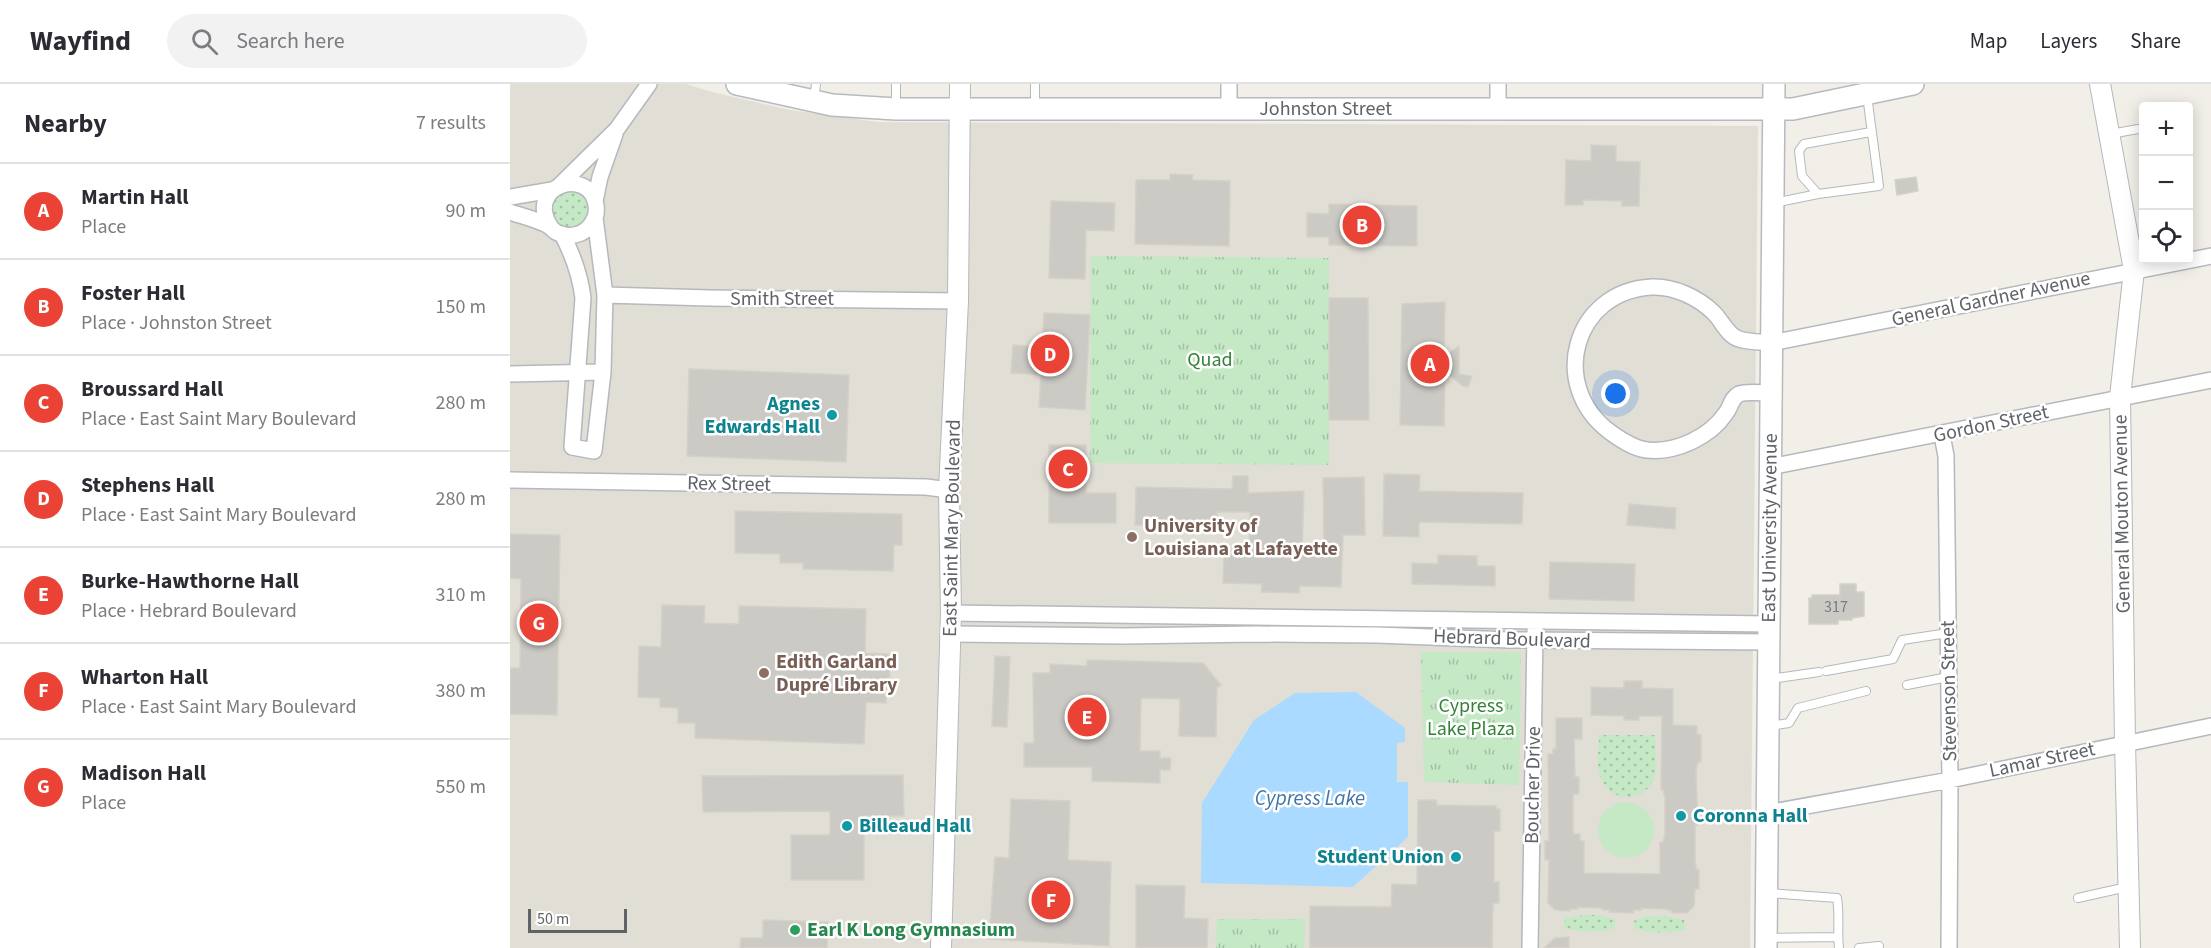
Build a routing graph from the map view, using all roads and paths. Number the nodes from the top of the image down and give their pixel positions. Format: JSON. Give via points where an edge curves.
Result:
{"nodes":[{"id":1,"x":649,"y":84,"type":"edge"},
{"id":2,"x":737,"y":84,"type":"edge"},
{"id":3,"x":896,"y":84,"type":"edge"},
{"id":4,"x":960,"y":84,"type":"edge"},
{"id":5,"x":1035,"y":84,"type":"edge"},
{"id":6,"x":1229,"y":84,"type":"edge"},
{"id":7,"x":1498,"y":84,"type":"edge"},
{"id":8,"x":1774,"y":84,"type":"edge"},
{"id":9,"x":1912,"y":84,"type":"edge"},
{"id":10,"x":2100,"y":84,"type":"edge"},
{"id":11,"x":815,"y":93,"type":"edge"},
{"id":12,"x":1867,"y":93,"type":"junction"},
{"id":13,"x":960,"y":108,"type":"junction"},
{"id":14,"x":896,"y":109,"type":"junction"},
{"id":15,"x":1035,"y":109,"type":"junction"},
{"id":16,"x":1229,"y":109,"type":"junction"},
{"id":17,"x":1773,"y":109,"type":"junction"},
{"id":18,"x":1498,"y":110,"type":"junction"},
{"id":19,"x":617,"y":129,"type":"junction"},
{"id":20,"x":2139,"y":129,"type":"edge"},
{"id":21,"x":1871,"y":132,"type":"junction"},
{"id":22,"x":2109,"y":135,"type":"junction"},
{"id":23,"x":556,"y":188,"type":"junction"},
{"id":24,"x":1818,"y":194,"type":"junction"},
{"id":25,"x":510,"y":197,"type":"edge"},
{"id":26,"x":595,"y":201,"type":"junction"},
{"id":27,"x":1772,"y":203,"type":"junction"},
{"id":28,"x":510,"y":212,"type":"edge"},
{"id":29,"x":595,"y":219,"type":"junction"},
{"id":30,"x":556,"y":230,"type":"junction"},
{"id":31,"x":2211,"y":256,"type":"edge"},
{"id":32,"x":2134,"y":270,"type":"junction"},
{"id":33,"x":605,"y":295,"type":"junction"},
{"id":34,"x":958,"y":301,"type":"junction"},
{"id":35,"x":1771,"y":343,"type":"junction"},
{"id":36,"x":579,"y":372,"type":"junction"},
{"id":37,"x":603,"y":372,"type":"junction"},
{"id":38,"x":510,"y":374,"type":"edge"},
{"id":39,"x":2211,"y":380,"type":"edge"},
{"id":40,"x":1771,"y":393,"type":"junction"},
{"id":41,"x":2120,"y":396,"type":"junction"},
{"id":42,"x":1942,"y":435,"type":"junction"},
{"id":43,"x":1770,"y":467,"type":"junction"},
{"id":44,"x":510,"y":480,"type":"edge"},
{"id":45,"x":949,"y":489,"type":"junction"},
{"id":46,"x":951,"y":613,"type":"junction"},
{"id":47,"x":1050,"y":614,"type":"junction"},
{"id":48,"x":1257,"y":617,"type":"junction"},
{"id":49,"x":1536,"y":622,"type":"junction"},
{"id":50,"x":1671,"y":623,"type":"junction"},
{"id":51,"x":951,"y":633,"type":"junction"},
{"id":52,"x":1769,"y":633,"type":"junction"},
{"id":53,"x":1948,"y":633,"type":"junction"},
{"id":54,"x":1256,"y":634,"type":"junction"},
{"id":55,"x":1049,"y":635,"type":"junction"},
{"id":56,"x":1535,"y":640,"type":"junction"},
{"id":57,"x":1671,"y":642,"type":"junction"},
{"id":58,"x":1948,"y":677,"type":"junction"},
{"id":59,"x":1768,"y":679,"type":"junction"},
{"id":60,"x":1907,"y":685,"type":"dead end"},
{"id":61,"x":1866,"y":691,"type":"dead end"},
{"id":62,"x":1768,"y":726,"type":"junction"},
{"id":63,"x":2211,"y":726,"type":"edge"},
{"id":64,"x":2125,"y":742,"type":"junction"},
{"id":65,"x":1950,"y":780,"type":"junction"},
{"id":66,"x":1767,"y":813,"type":"junction"},
{"id":67,"x":2129,"y":886,"type":"junction"},
{"id":68,"x":1766,"y":893,"type":"junction"},
{"id":69,"x":2078,"y":898,"type":"dead end"},
{"id":70,"x":1838,"y":937,"type":"junction"},
{"id":71,"x":1766,"y":943,"type":"edge"},
{"id":72,"x":1879,"y":946,"type":"dead end"},
{"id":73,"x":941,"y":948,"type":"edge"},
{"id":74,"x":1530,"y":948,"type":"edge"},
{"id":75,"x":1839,"y":948,"type":"edge"},
{"id":76,"x":1859,"y":948,"type":"edge"},
{"id":77,"x":1949,"y":948,"type":"edge"},
{"id":78,"x":2130,"y":948,"type":"edge"}],
"edges":[{"from":1,"to":19,"type":"street"},
{"from":2,"to":11,"type":"main road","name":"Johnston Street"},
{"from":3,"to":14,"type":"lane"},
{"from":4,"to":13,"type":"street","name":"East Saint Mary Boulevard"},
{"from":5,"to":15,"type":"lane"},
{"from":6,"to":16,"type":"street"},
{"from":7,"to":18,"type":"street"},
{"from":8,"to":17,"type":"main road","name":"East University Avenue"},
{"from":9,"to":12,"type":"main road","name":"Johnston Street"},
{"from":10,"to":22,"type":"street","name":"General Mouton Avenue"},
{"from":11,"to":14,"type":"main road","name":"Johnston Street","via":[[832,105]]},
{"from":12,"to":17,"type":"main road","name":"Johnston Street","via":[[1793,109]]},
{"from":12,"to":21,"type":"lane"},
{"from":13,"to":14,"type":"main road","name":"Johnston Street"},
{"from":13,"to":15,"type":"main road","name":"Johnston Street"},
{"from":13,"to":34,"type":"street","name":"East Saint Mary Boulevard"},
{"from":15,"to":16,"type":"main road","name":"Johnston Street"},
{"from":16,"to":18,"type":"main road","name":"Johnston Street"},
{"from":17,"to":18,"type":"main road","name":"Johnston Street"},
{"from":17,"to":27,"type":"main road","name":"East University Avenue"},
{"from":19,"to":23,"type":"street"},
{"from":19,"to":26,"type":"street"},
{"from":20,"to":22,"type":"lane"},
{"from":21,"to":24,"type":"lane","via":[[1879,186]]},
{"from":21,"to":24,"type":"lane","via":[[1804,144],[1799,151],[1802,176]]},
{"from":22,"to":32,"type":"street","name":"General Mouton Avenue"},
{"from":23,"to":25,"type":"street"},
{"from":23,"to":26,"type":"street","via":[[567,183],[584,187]]},
{"from":23,"to":30,"type":"street","via":[[544,204],[546,220]]},
{"from":24,"to":27,"type":"lane"},
{"from":26,"to":29,"type":"street"},
{"from":27,"to":35,"type":"main road","name":"East University Avenue"},
{"from":28,"to":30,"type":"street"},
{"from":29,"to":30,"type":"street","via":[[577,235]]},
{"from":29,"to":33,"type":"street"},
{"from":30,"to":36,"type":"street","via":[[572,253],[580,277]]},
{"from":31,"to":32,"type":"street","name":"General Gardner Avenue"},
{"from":32,"to":35,"type":"street","name":"General Gardner Avenue"},
{"from":32,"to":41,"type":"street","name":"General Mouton Avenue"},
{"from":33,"to":34,"type":"street","name":"Smith Street"},
{"from":33,"to":37,"type":"street"},
{"from":34,"to":45,"type":"street","name":"East Saint Mary Boulevard"},
{"from":35,"to":40,"type":"main road","name":"East University Avenue"},
{"from":35,"to":40,"type":"street","name":"General Gardner Avenue","via":[[1739,339],[1729,333],[1714,313],[1675,290],[1635,289],[1616,296],[1584,327],[1575,368],[1583,405],[1598,424],[1624,442],[1645,450],[1668,450],[1702,436],[1740,393]]},
{"from":36,"to":37,"type":"street"},
{"from":36,"to":37,"type":"street","via":[[572,447],[594,451]]},
{"from":36,"to":38,"type":"street"},
{"from":39,"to":41,"type":"street","name":"Gordon Street"},
{"from":40,"to":43,"type":"main road","name":"East University Avenue"},
{"from":41,"to":42,"type":"street","name":"Gordon Street"},
{"from":41,"to":64,"type":"street","name":"General Mouton Avenue"},
{"from":42,"to":43,"type":"street","name":"Gordon Street"},
{"from":42,"to":53,"type":"street","name":"Stevenson Street","via":[[1946,456]]},
{"from":43,"to":52,"type":"main road","name":"East University Avenue"},
{"from":44,"to":45,"type":"street","name":"Rex Street"},
{"from":45,"to":46,"type":"street","name":"East Saint Mary Boulevard"},
{"from":46,"to":47,"type":"street","name":"Hebrard Boulevard"},
{"from":46,"to":51,"type":"street","name":"East Saint Mary Boulevard"},
{"from":47,"to":48,"type":"street","name":"Hebrard Boulevard"},
{"from":47,"to":55,"type":"street"},
{"from":48,"to":49,"type":"street","name":"Hebrard Boulevard"},
{"from":48,"to":54,"type":"street"},
{"from":49,"to":50,"type":"street","name":"Hebrard Boulevard"},
{"from":49,"to":56,"type":"street","name":"Boucher Drive"},
{"from":50,"to":52,"type":"street","name":"Hebrard Boulevard"},
{"from":50,"to":57,"type":"street"},
{"from":51,"to":55,"type":"street","name":"Hebrard Boulevard"},
{"from":51,"to":73,"type":"street","name":"East Saint Mary Boulevard"},
{"from":52,"to":57,"type":"street","name":"Hebrard Boulevard"},
{"from":52,"to":59,"type":"main road","name":"East University Avenue"},
{"from":53,"to":58,"type":"street","name":"Stevenson Street"},
{"from":53,"to":59,"type":"lane","via":[[1902,640],[1893,658]]},
{"from":54,"to":55,"type":"street","name":"Hebrard Boulevard"},
{"from":54,"to":56,"type":"street","name":"Hebrard Boulevard"},
{"from":56,"to":57,"type":"street","name":"Hebrard Boulevard"},
{"from":56,"to":74,"type":"street","name":"Boucher Drive"},
{"from":58,"to":60,"type":"lane"},
{"from":58,"to":65,"type":"street","name":"Stevenson Street"},
{"from":59,"to":62,"type":"main road","name":"East University Avenue"},
{"from":61,"to":62,"type":"lane","via":[[1798,708],[1789,723]]},
{"from":62,"to":66,"type":"main road","name":"East University Avenue"},
{"from":63,"to":64,"type":"street","name":"Lamar Street"},
{"from":64,"to":65,"type":"street","name":"Lamar Street"},
{"from":64,"to":67,"type":"street","name":"General Mouton Avenue"},
{"from":65,"to":66,"type":"street","name":"Lamar Street"},
{"from":65,"to":77,"type":"street","name":"Stevenson Street"},
{"from":66,"to":68,"type":"main road","name":"East University Avenue"},
{"from":67,"to":69,"type":"lane"},
{"from":67,"to":78,"type":"street","name":"General Mouton Avenue"},
{"from":68,"to":70,"type":"lane","via":[[1837,898]]},
{"from":68,"to":71,"type":"main road","name":"East University Avenue"},
{"from":70,"to":71,"type":"lane"},
{"from":70,"to":75,"type":"lane"},
{"from":72,"to":76,"type":"lane"}]}
